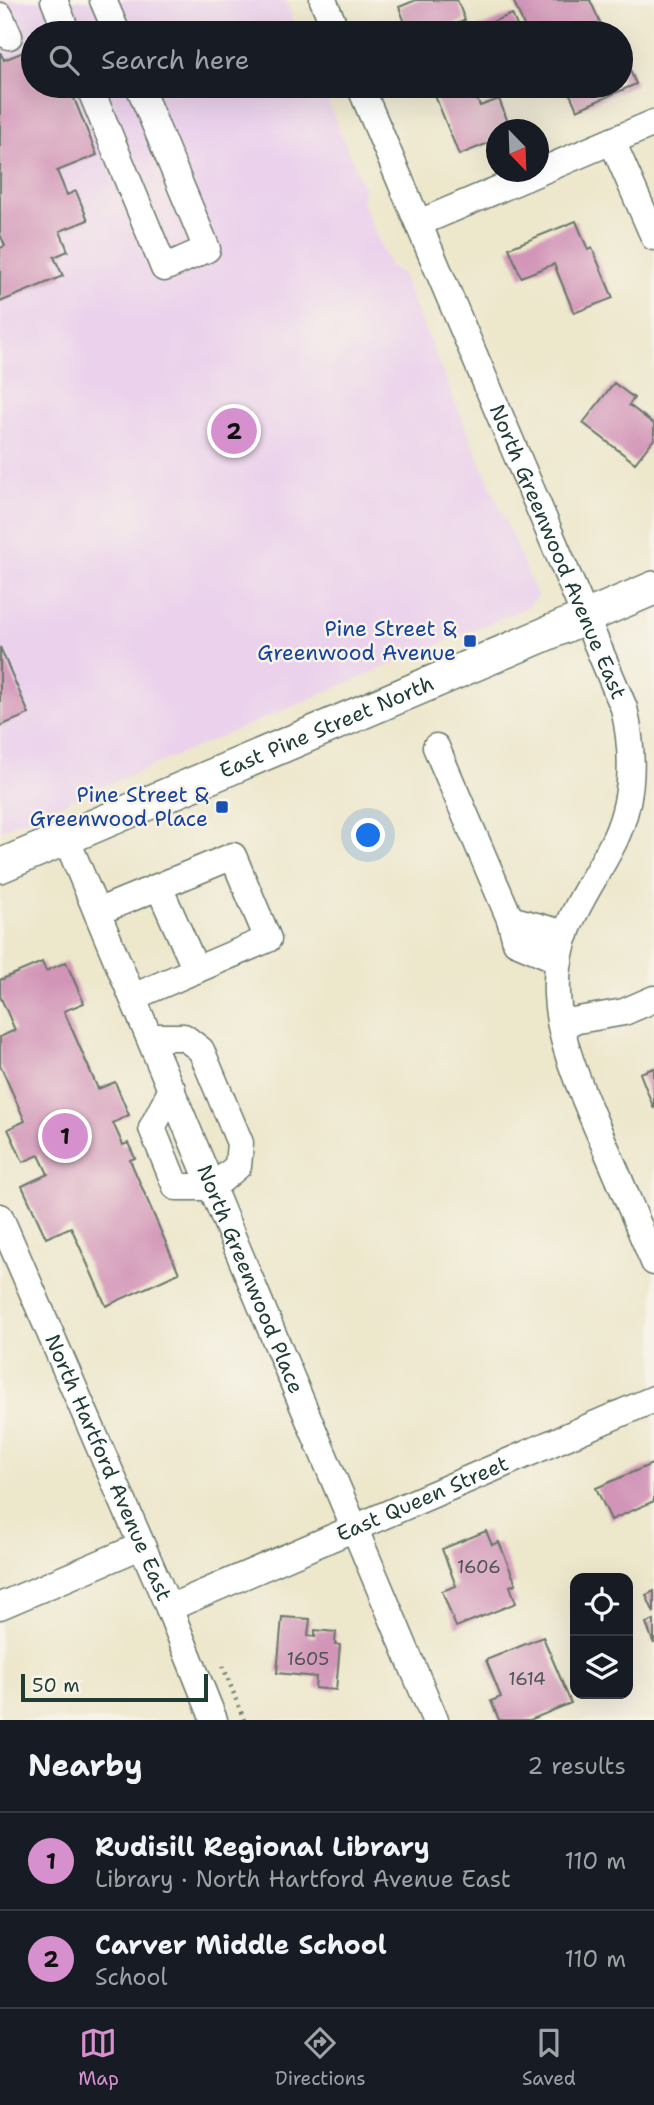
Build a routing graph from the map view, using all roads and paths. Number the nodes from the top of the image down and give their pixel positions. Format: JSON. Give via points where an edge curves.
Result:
{"nodes":[{"id":1,"x":54,"y":0,"type":"edge"},
{"id":2,"x":103,"y":0,"type":"edge"},
{"id":3,"x":323,"y":0,"type":"edge"},
{"id":4,"x":62,"y":21,"type":"edge"},
{"id":5,"x":112,"y":21,"type":"edge"},
{"id":6,"x":332,"y":21,"type":"edge"},
{"id":7,"x":94,"y":98,"type":"edge"},
{"id":8,"x":144,"y":98,"type":"edge"},
{"id":9,"x":365,"y":98,"type":"edge"},
{"id":10,"x":654,"y":123,"type":"edge"},
{"id":11,"x":612,"y":141,"type":"junction"},
{"id":12,"x":419,"y":223,"type":"junction"},
{"id":13,"x":654,"y":237,"type":"edge"},
{"id":14,"x":654,"y":588,"type":"edge"},
{"id":15,"x":587,"y":617,"type":"junction"},
{"id":16,"x":436,"y":747,"type":"dead end"},
{"id":17,"x":66,"y":838,"type":"junction"},
{"id":18,"x":0,"y":866,"type":"edge"},
{"id":19,"x":159,"y":887,"type":"junction"},
{"id":20,"x":97,"y":912,"type":"junction"},
{"id":21,"x":562,"y":947,"type":"junction"},
{"id":22,"x":196,"y":970,"type":"junction"},
{"id":23,"x":133,"y":997,"type":"junction"},
{"id":24,"x":654,"y":999,"type":"edge"},
{"id":25,"x":561,"y":1023,"type":"junction"},
{"id":26,"x":150,"y":1037,"type":"junction"},
{"id":27,"x":213,"y":1187,"type":"junction"},
{"id":28,"x":3,"y":1233,"type":"edge"},
{"id":29,"x":654,"y":1262,"type":"edge"},
{"id":30,"x":654,"y":1399,"type":"edge"},
{"id":31,"x":353,"y":1528,"type":"junction"},
{"id":32,"x":141,"y":1546,"type":"junction"},
{"id":33,"x":0,"y":1605,"type":"edge"},
{"id":34,"x":169,"y":1608,"type":"junction"},
{"id":35,"x":214,"y":1720,"type":"edge"},
{"id":36,"x":435,"y":1720,"type":"edge"}],
"edges":[{"from":1,"to":4,"type":"street"},
{"from":2,"to":5,"type":"street"},
{"from":3,"to":6,"type":"street"},
{"from":7,"to":8,"type":"street","via":[[164,268],[207,249]]},
{"from":9,"to":12,"type":"street","name":"North Greenwood Avenue East"},
{"from":10,"to":11,"type":"street"},
{"from":11,"to":12,"type":"street"},
{"from":11,"to":13,"type":"street"},
{"from":12,"to":15,"type":"street","name":"North Greenwood Avenue East"},
{"from":14,"to":15,"type":"main road","name":"East Pine Street North"},
{"from":15,"to":17,"type":"main road","name":"East Pine Street North"},
{"from":15,"to":21,"type":"street","name":"North Greenwood Avenue East","via":[[624,708],[631,737],[630,780],[615,838]]},
{"from":16,"to":21,"type":"street","via":[[516,942]]},
{"from":17,"to":18,"type":"main road","name":"East Pine Street North"},
{"from":17,"to":20,"type":"street","name":"North Greenwood Place"},
{"from":19,"to":20,"type":"street"},
{"from":19,"to":22,"type":"street"},
{"from":19,"to":22,"type":"street","via":[[233,856],[268,939]]},
{"from":20,"to":23,"type":"street","name":"North Greenwood Place"},
{"from":21,"to":25,"type":"street","name":"North Greenwood Avenue East","via":[[557,988]]},
{"from":22,"to":23,"type":"street"},
{"from":23,"to":26,"type":"street","name":"North Greenwood Place"},
{"from":24,"to":25,"type":"street","via":[[624,1012]]},
{"from":25,"to":29,"type":"street","name":"North Greenwood Avenue East","via":[[576,1078]]},
{"from":26,"to":27,"type":"street","name":"North Greenwood Place"},
{"from":26,"to":27,"type":"street","via":[[184,1037],[201,1050],[240,1143],[238,1166]]},
{"from":27,"to":31,"type":"street","name":"North Greenwood Place"},
{"from":28,"to":32,"type":"street","name":"North Hartford Avenue East"},
{"from":30,"to":31,"type":"street","name":"East Queen Street"},
{"from":31,"to":34,"type":"street","name":"East Queen Street"},
{"from":31,"to":36,"type":"street","name":"North Greenwood Place"},
{"from":32,"to":33,"type":"street"},
{"from":32,"to":34,"type":"street","name":"North Hartford Avenue East"},
{"from":34,"to":35,"type":"street","name":"North Hartford Avenue East"}]}
